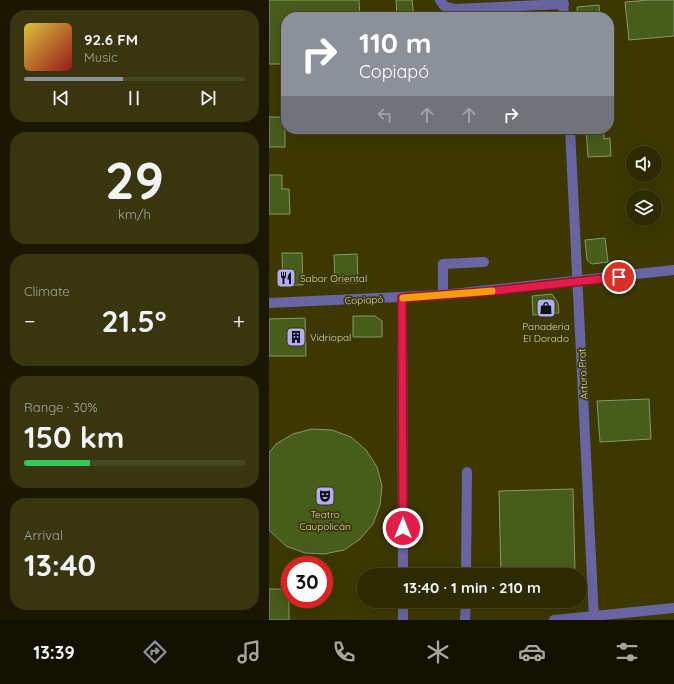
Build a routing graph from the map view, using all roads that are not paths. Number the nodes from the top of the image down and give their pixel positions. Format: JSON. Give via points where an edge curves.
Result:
{"nodes":[{"id":1,"x":440,"y":0,"type":"edge"},
{"id":2,"x":563,"y":2,"type":"edge"},
{"id":3,"x":564,"y":12,"type":"edge"},
{"id":4,"x":570,"y":134,"type":"edge"},
{"id":5,"x":484,"y":262,"type":"dead end"},
{"id":6,"x":674,"y":270,"type":"edge"},
{"id":7,"x":578,"y":282,"type":"junction"},
{"id":8,"x":443,"y":295,"type":"junction"},
{"id":9,"x":402,"y":298,"type":"junction"},
{"id":10,"x":269,"y":303,"type":"edge"},
{"id":11,"x":467,"y":472,"type":"dead end"},
{"id":12,"x":403,"y":568,"type":"edge"},
{"id":13,"x":466,"y":568,"type":"edge"},
{"id":14,"x":403,"y":608,"type":"edge"},
{"id":15,"x":466,"y":608,"type":"edge"},
{"id":16,"x":674,"y":608,"type":"edge"},
{"id":17,"x":594,"y":618,"type":"edge"},
{"id":18,"x":403,"y":620,"type":"edge"},
{"id":19,"x":465,"y":620,"type":"edge"},
{"id":20,"x":555,"y":620,"type":"edge"}],
"edges":[{"from":1,"to":2,"type":"street","via":[[444,6],[454,9]]},
{"from":2,"to":3,"type":"street"},
{"from":4,"to":7,"type":"street","name":"Arturo Prat"},
{"from":5,"to":8,"type":"street","via":[[443,264]]},
{"from":6,"to":7,"type":"street","name":"Copiapó"},
{"from":7,"to":8,"type":"street","name":"Copiapó"},
{"from":7,"to":17,"type":"street","name":"Arturo Prat"},
{"from":8,"to":9,"type":"street","name":"Copiapó"},
{"from":9,"to":10,"type":"street","name":"Copiapó"},
{"from":9,"to":12,"type":"street"},
{"from":11,"to":13,"type":"street"},
{"from":14,"to":18,"type":"street"},
{"from":15,"to":19,"type":"street"},
{"from":16,"to":17,"type":"street"},
{"from":17,"to":20,"type":"street"}]}
